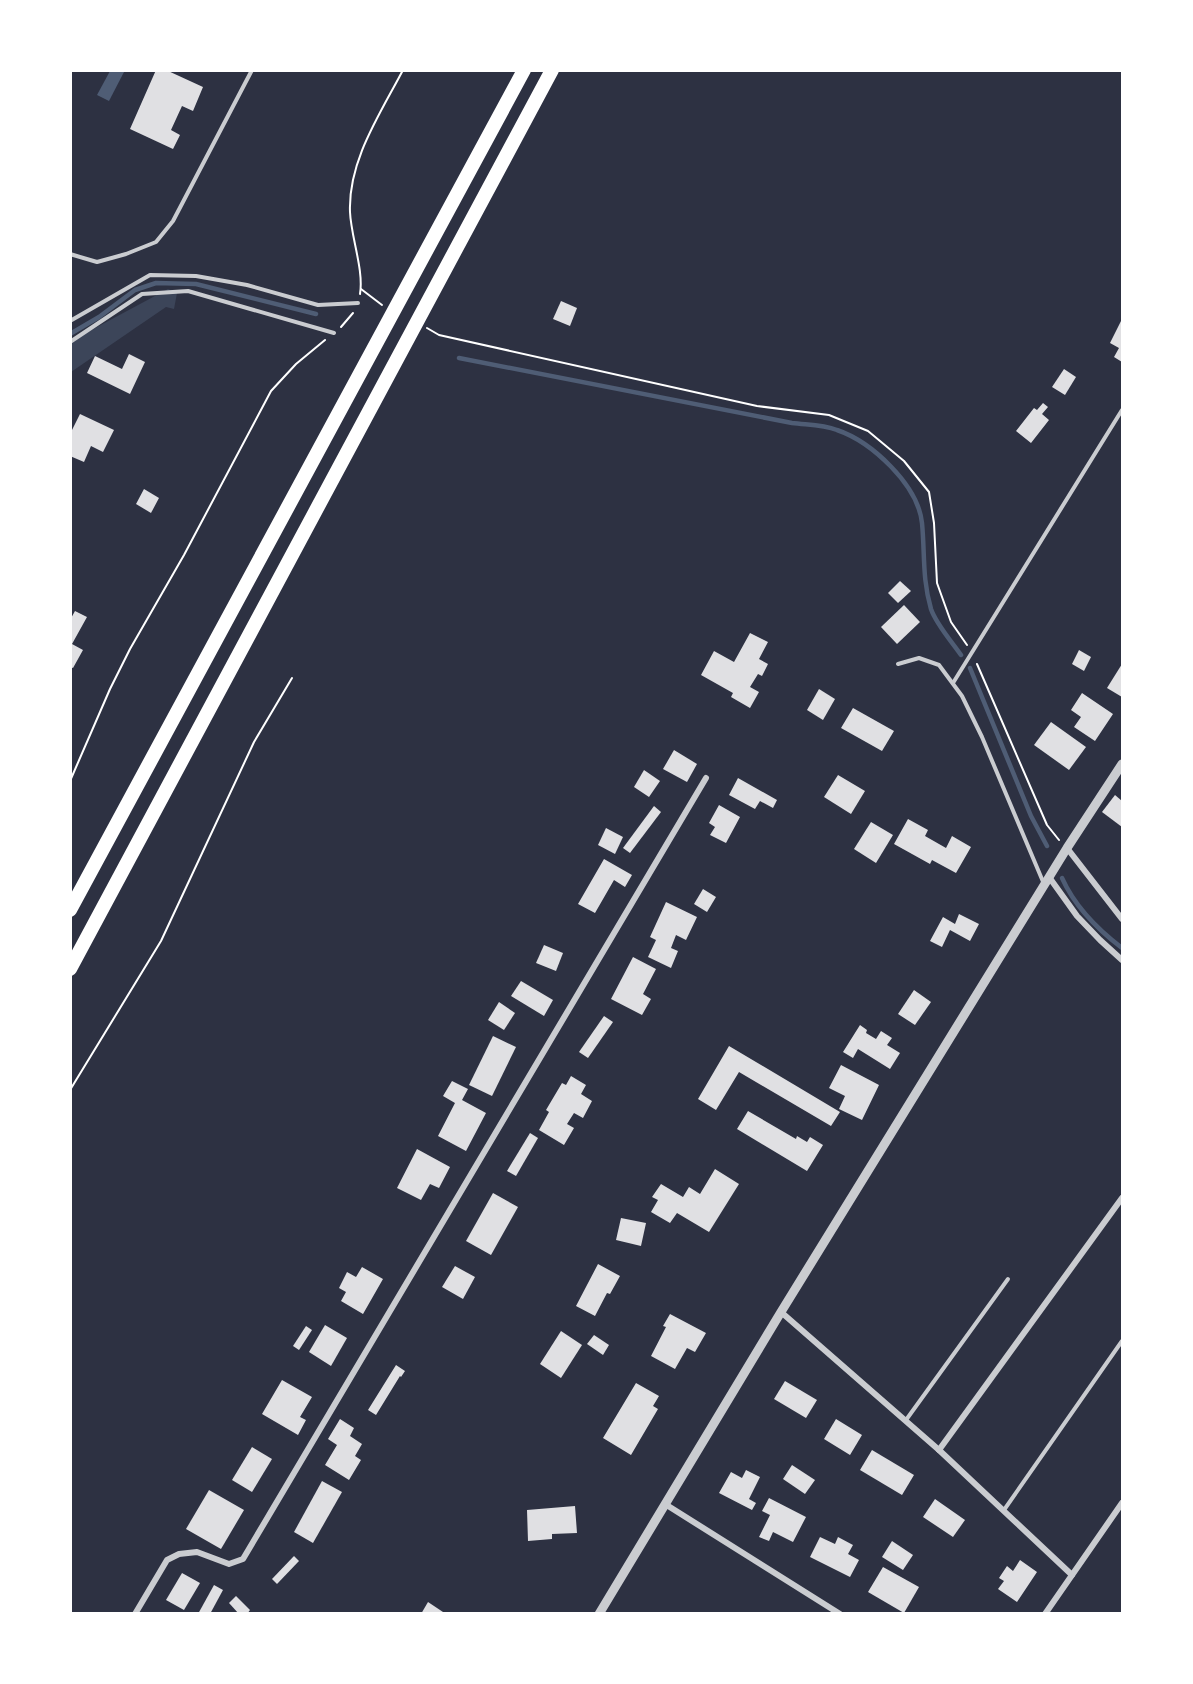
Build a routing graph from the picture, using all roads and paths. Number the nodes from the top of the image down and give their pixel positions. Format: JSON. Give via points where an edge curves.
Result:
{"nodes":[{"id":1,"x":252,"y":70,"type":"edge"},
{"id":2,"x":403,"y":70,"type":"edge"},
{"id":3,"x":524,"y":70,"type":"edge"},
{"id":4,"x":552,"y":70,"type":"edge"},
{"id":5,"x":70,"y":254,"type":"edge"},
{"id":6,"x":361,"y":289,"type":"junction"},
{"id":7,"x":358,"y":303,"type":"junction"},
{"id":8,"x":378,"y":303,"type":"dead end"},
{"id":9,"x":70,"y":321,"type":"edge"},
{"id":10,"x":334,"y":333,"type":"junction"},
{"id":11,"x":439,"y":334,"type":"dead end"},
{"id":12,"x":70,"y":342,"type":"edge"},
{"id":13,"x":1122,"y":410,"type":"edge"},
{"id":14,"x":972,"y":652,"type":"junction"},
{"id":15,"x":898,"y":664,"type":"dead end"},
{"id":16,"x":292,"y":678,"type":"dead end"},
{"id":17,"x":953,"y":683,"type":"junction"},
{"id":18,"x":1122,"y":764,"type":"edge"},
{"id":19,"x":706,"y":778,"type":"dead end"},
{"id":20,"x":70,"y":781,"type":"edge"},
{"id":21,"x":1067,"y":848,"type":"junction"},
{"id":22,"x":1047,"y":881,"type":"junction"},
{"id":23,"x":70,"y":910,"type":"edge"},
{"id":24,"x":1122,"y":919,"type":"edge"},
{"id":25,"x":1122,"y":960,"type":"edge"},
{"id":26,"x":70,"y":969,"type":"edge"},
{"id":27,"x":70,"y":1090,"type":"edge"},
{"id":28,"x":1122,"y":1198,"type":"edge"},
{"id":29,"x":1008,"y":1279,"type":"dead end"},
{"id":30,"x":781,"y":1312,"type":"junction"},
{"id":31,"x":1122,"y":1341,"type":"edge"},
{"id":32,"x":906,"y":1420,"type":"junction"},
{"id":33,"x":939,"y":1450,"type":"junction"},
{"id":34,"x":1122,"y":1503,"type":"edge"},
{"id":35,"x":665,"y":1504,"type":"junction"},
{"id":36,"x":1003,"y":1510,"type":"junction"},
{"id":37,"x":1072,"y":1575,"type":"junction"},
{"id":38,"x":135,"y":1614,"type":"edge"},
{"id":39,"x":599,"y":1614,"type":"edge"},
{"id":40,"x":840,"y":1614,"type":"edge"},
{"id":41,"x":1045,"y":1614,"type":"edge"}],
"edges":[{"from":1,"to":5,"type":"lane","via":[[173,221],[156,242],[97,262]]},
{"from":2,"to":6,"type":"path","via":[[360,156],[350,198]]},
{"from":3,"to":23,"type":"highway"},
{"from":4,"to":26,"type":"highway"},
{"from":6,"to":7,"type":"path"},
{"from":6,"to":8,"type":"path"},
{"from":7,"to":9,"type":"lane","via":[[318,305],[247,285],[196,276],[150,275]]},
{"from":7,"to":10,"type":"path"},
{"from":10,"to":12,"type":"lane","via":[[188,291],[142,294]]},
{"from":10,"to":20,"type":"path","via":[[271,391],[130,649]]},
{"from":11,"to":14,"type":"path","via":[[758,406],[829,415],[868,431],[904,461],[930,492],[937,583],[951,622]]},
{"from":13,"to":14,"type":"lane"},
{"from":14,"to":17,"type":"lane"},
{"from":14,"to":21,"type":"path","via":[[1047,825]]},
{"from":15,"to":17,"type":"lane","via":[[919,658],[939,665]]},
{"from":16,"to":27,"type":"path","via":[[254,742],[161,941]]},
{"from":17,"to":22,"type":"lane","via":[[982,737]]},
{"from":18,"to":21,"type":"street"},
{"from":19,"to":38,"type":"street","via":[[243,1559],[229,1564],[197,1552],[167,1560]]},
{"from":21,"to":22,"type":"street"},
{"from":21,"to":24,"type":"street"},
{"from":22,"to":25,"type":"street"},
{"from":22,"to":30,"type":"street"},
{"from":28,"to":33,"type":"street"},
{"from":29,"to":32,"type":"lane"},
{"from":30,"to":32,"type":"street"},
{"from":30,"to":35,"type":"street"},
{"from":31,"to":36,"type":"lane"},
{"from":32,"to":33,"type":"street"},
{"from":33,"to":36,"type":"street"},
{"from":34,"to":37,"type":"street"},
{"from":35,"to":39,"type":"street"},
{"from":35,"to":40,"type":"street"},
{"from":36,"to":37,"type":"street"},
{"from":37,"to":41,"type":"street"}]}
